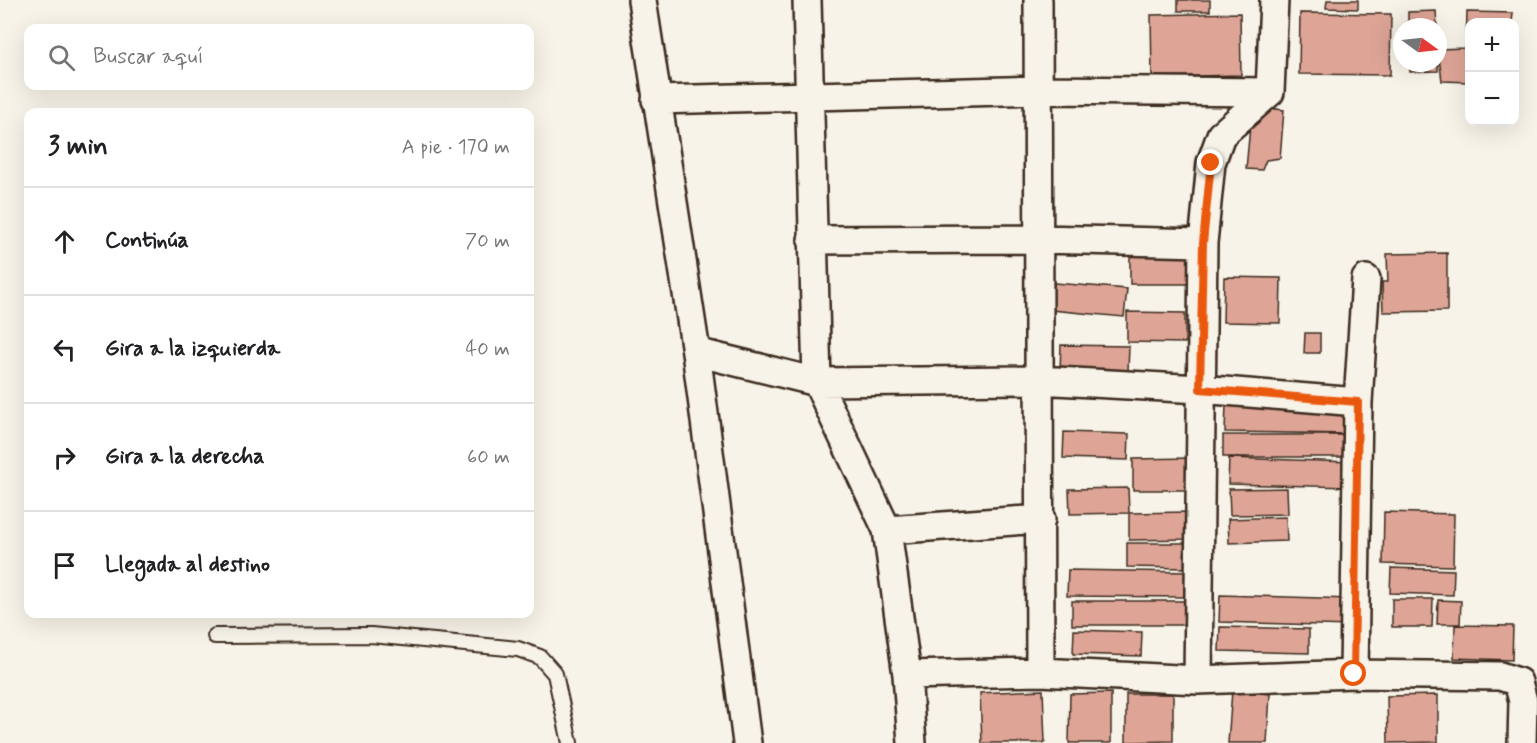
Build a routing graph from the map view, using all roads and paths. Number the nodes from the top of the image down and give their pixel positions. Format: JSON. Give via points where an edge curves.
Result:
{"nodes":[{"id":1,"x":642,"y":0,"type":"edge"},
{"id":2,"x":807,"y":0,"type":"edge"},
{"id":3,"x":1038,"y":0,"type":"edge"},
{"id":4,"x":1274,"y":0,"type":"edge"},
{"id":5,"x":1040,"y":90,"type":"junction"},
{"id":6,"x":1270,"y":92,"type":"junction"},
{"id":7,"x":809,"y":98,"type":"junction"},
{"id":8,"x":656,"y":100,"type":"junction"},
{"id":9,"x":1040,"y":239,"type":"junction"},
{"id":10,"x":812,"y":240,"type":"junction"},
{"id":11,"x":1203,"y":243,"type":"junction"},
{"id":12,"x":1366,"y":279,"type":"dead end"},
{"id":13,"x":696,"y":352,"type":"junction"},
{"id":14,"x":1038,"y":380,"type":"junction"},
{"id":15,"x":817,"y":382,"type":"junction"},
{"id":16,"x":1200,"y":389,"type":"junction"},
{"id":17,"x":1358,"y":402,"type":"junction"},
{"id":18,"x":1041,"y":519,"type":"junction"},
{"id":19,"x":887,"y":530,"type":"junction"},
{"id":20,"x":215,"y":636,"type":"dead end"},
{"id":21,"x":1040,"y":672,"type":"junction"},
{"id":22,"x":1354,"y":674,"type":"junction"},
{"id":23,"x":907,"y":675,"type":"junction"},
{"id":24,"x":1198,"y":680,"type":"junction"},
{"id":25,"x":570,"y":743,"type":"edge"},
{"id":26,"x":747,"y":743,"type":"edge"},
{"id":27,"x":912,"y":743,"type":"edge"},
{"id":28,"x":1522,"y":743,"type":"edge"}],
"edges":[{"from":1,"to":8,"type":"street"},
{"from":2,"to":7,"type":"street"},
{"from":3,"to":5,"type":"street"},
{"from":4,"to":6,"type":"street"},
{"from":5,"to":6,"type":"street"},
{"from":5,"to":7,"type":"street"},
{"from":5,"to":9,"type":"street"},
{"from":6,"to":11,"type":"street","via":[[1221,135],[1211,163]]},
{"from":7,"to":8,"type":"street"},
{"from":7,"to":10,"type":"street"},
{"from":8,"to":13,"type":"street"},
{"from":9,"to":10,"type":"street"},
{"from":9,"to":11,"type":"street"},
{"from":9,"to":14,"type":"street"},
{"from":10,"to":15,"type":"street"},
{"from":11,"to":16,"type":"street"},
{"from":12,"to":17,"type":"street"},
{"from":13,"to":15,"type":"street"},
{"from":13,"to":26,"type":"street"},
{"from":14,"to":15,"type":"street"},
{"from":14,"to":16,"type":"street"},
{"from":14,"to":18,"type":"street"},
{"from":15,"to":19,"type":"street"},
{"from":16,"to":17,"type":"street"},
{"from":16,"to":24,"type":"street"},
{"from":17,"to":22,"type":"street"},
{"from":18,"to":19,"type":"street"},
{"from":18,"to":21,"type":"street"},
{"from":19,"to":23,"type":"street"},
{"from":20,"to":25,"type":"lane","via":[[362,634],[518,649],[540,657],[555,674]]},
{"from":21,"to":23,"type":"street"},
{"from":21,"to":24,"type":"street"},
{"from":22,"to":24,"type":"street"},
{"from":22,"to":28,"type":"street","via":[[1500,676],[1518,682],[1523,701]]},
{"from":23,"to":27,"type":"street"}]}
